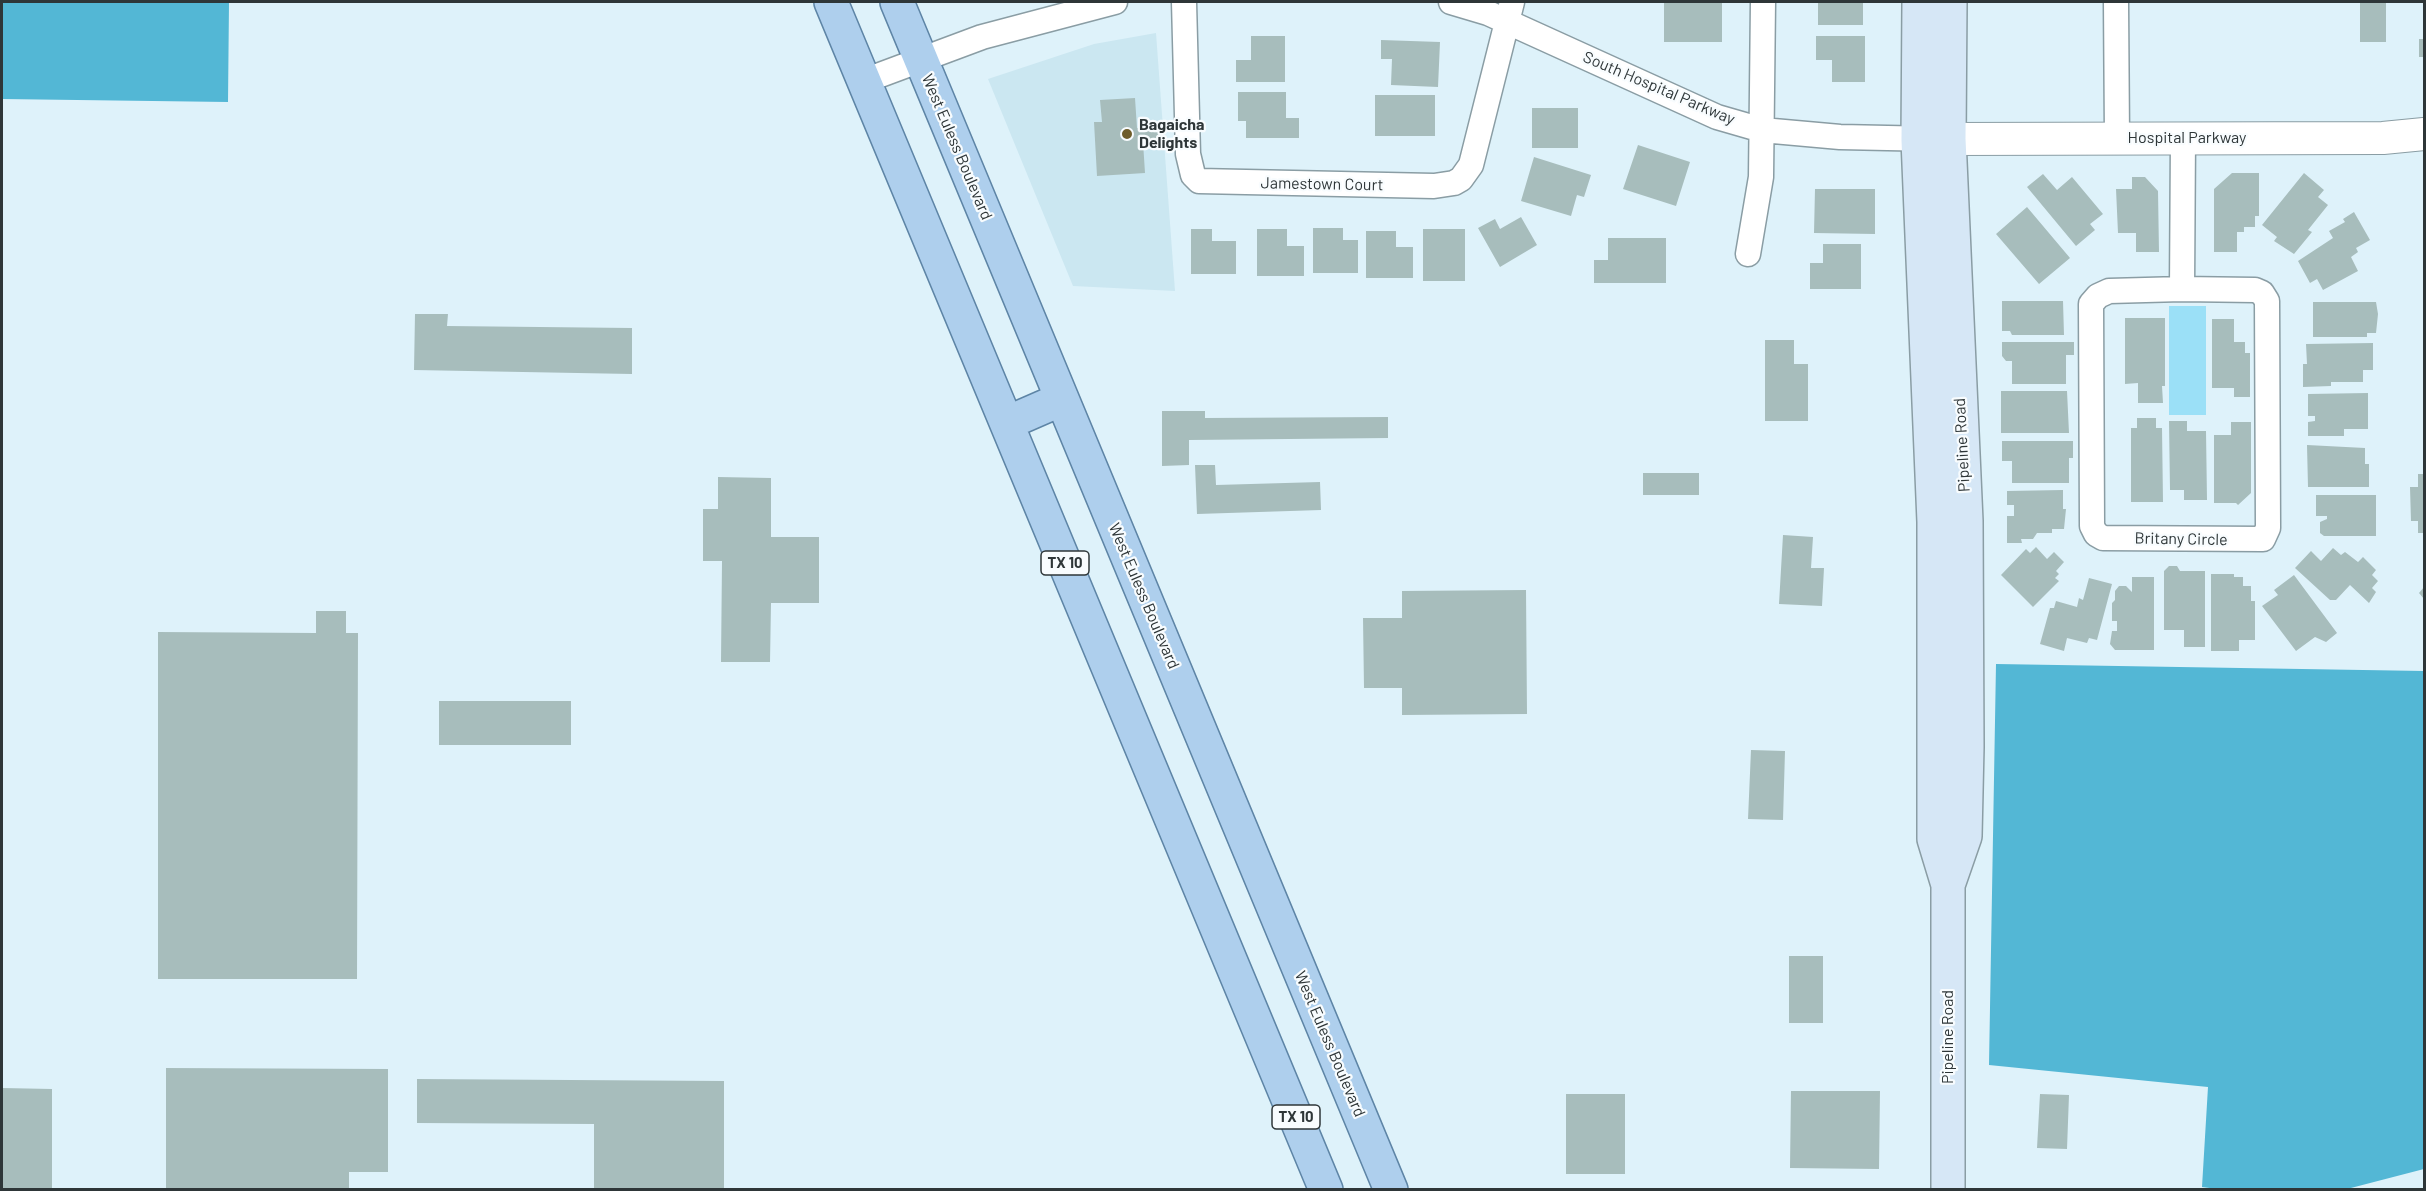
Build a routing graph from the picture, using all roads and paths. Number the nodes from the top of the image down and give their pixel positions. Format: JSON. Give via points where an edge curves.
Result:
{"nodes":[{"id":1,"x":831,"y":2,"type":"edge"},
{"id":2,"x":897,"y":2,"type":"edge"},
{"id":3,"x":1115,"y":2,"type":"edge"},
{"id":4,"x":1184,"y":2,"type":"edge"},
{"id":5,"x":1450,"y":2,"type":"edge"},
{"id":6,"x":1763,"y":2,"type":"edge"},
{"id":7,"x":1919,"y":2,"type":"edge"},
{"id":8,"x":1950,"y":2,"type":"edge"},
{"id":9,"x":2116,"y":2,"type":"edge"},
{"id":10,"x":1510,"y":11,"type":"edge"},
{"id":11,"x":920,"y":58,"type":"junction"},
{"id":12,"x":864,"y":81,"type":"junction"},
{"id":13,"x":1762,"y":130,"type":"junction"},
{"id":14,"x":2424,"y":134,"type":"edge"},
{"id":15,"x":2117,"y":138,"type":"junction"},
{"id":16,"x":2183,"y":138,"type":"junction"},
{"id":17,"x":1934,"y":140,"type":"junction"},
{"id":18,"x":1749,"y":254,"type":"dead end"},
{"id":19,"x":2182,"y":289,"type":"junction"},
{"id":20,"x":1062,"y":399,"type":"junction"},
{"id":21,"x":1007,"y":423,"type":"junction"},
{"id":22,"x":1326,"y":1190,"type":"edge"},
{"id":23,"x":1391,"y":1190,"type":"edge"},
{"id":24,"x":1948,"y":1190,"type":"edge"}],
"edges":[{"from":1,"to":12,"type":"main road","number":"TX 10"},
{"from":2,"to":11,"type":"main road","name":"West Euless Boulevard"},
{"from":3,"to":11,"type":"street","via":[[982,37]]},
{"from":4,"to":10,"type":"street","name":"Jamestown Court","via":[[1188,154],[1193,175],[1199,181],[1434,186],[1454,183],[1471,165]]},
{"from":5,"to":10,"type":"street","name":"South Hospital Parkway","via":[[1488,13]]},
{"from":6,"to":13,"type":"street"},
{"from":7,"to":17,"type":"main road","name":"Pipeline Road"},
{"from":8,"to":17,"type":"main road","name":"Pipeline Road"},
{"from":9,"to":15,"type":"street"},
{"from":10,"to":13,"type":"street","name":"South Hospital Parkway","via":[[1717,117]]},
{"from":11,"to":12,"type":"street"},
{"from":11,"to":20,"type":"main road","name":"West Euless Boulevard"},
{"from":12,"to":21,"type":"main road","number":"TX 10"},
{"from":13,"to":17,"type":"street","name":"South Hospital Parkway","via":[[1840,138]]},
{"from":13,"to":18,"type":"street","via":[[1761,177]]},
{"from":14,"to":16,"type":"street","name":"Hospital Parkway","via":[[2383,138]]},
{"from":15,"to":16,"type":"street","name":"Hospital Parkway"},
{"from":15,"to":17,"type":"street","name":"Hospital Parkway"},
{"from":16,"to":19,"type":"street"},
{"from":17,"to":24,"type":"main road","name":"Pipeline Road","via":[[1950,522],[1934,839],[1948,885]]},
{"from":19,"to":19,"type":"street","name":"Britany Circle","via":[[2255,290],[2267,302],[2268,528],[2263,539],[2103,538],[2092,526],[2091,304],[2109,291]]},
{"from":20,"to":21,"type":"main road"},
{"from":20,"to":23,"type":"main road","name":"West Euless Boulevard"},
{"from":21,"to":22,"type":"main road","number":"TX 10"}]}
